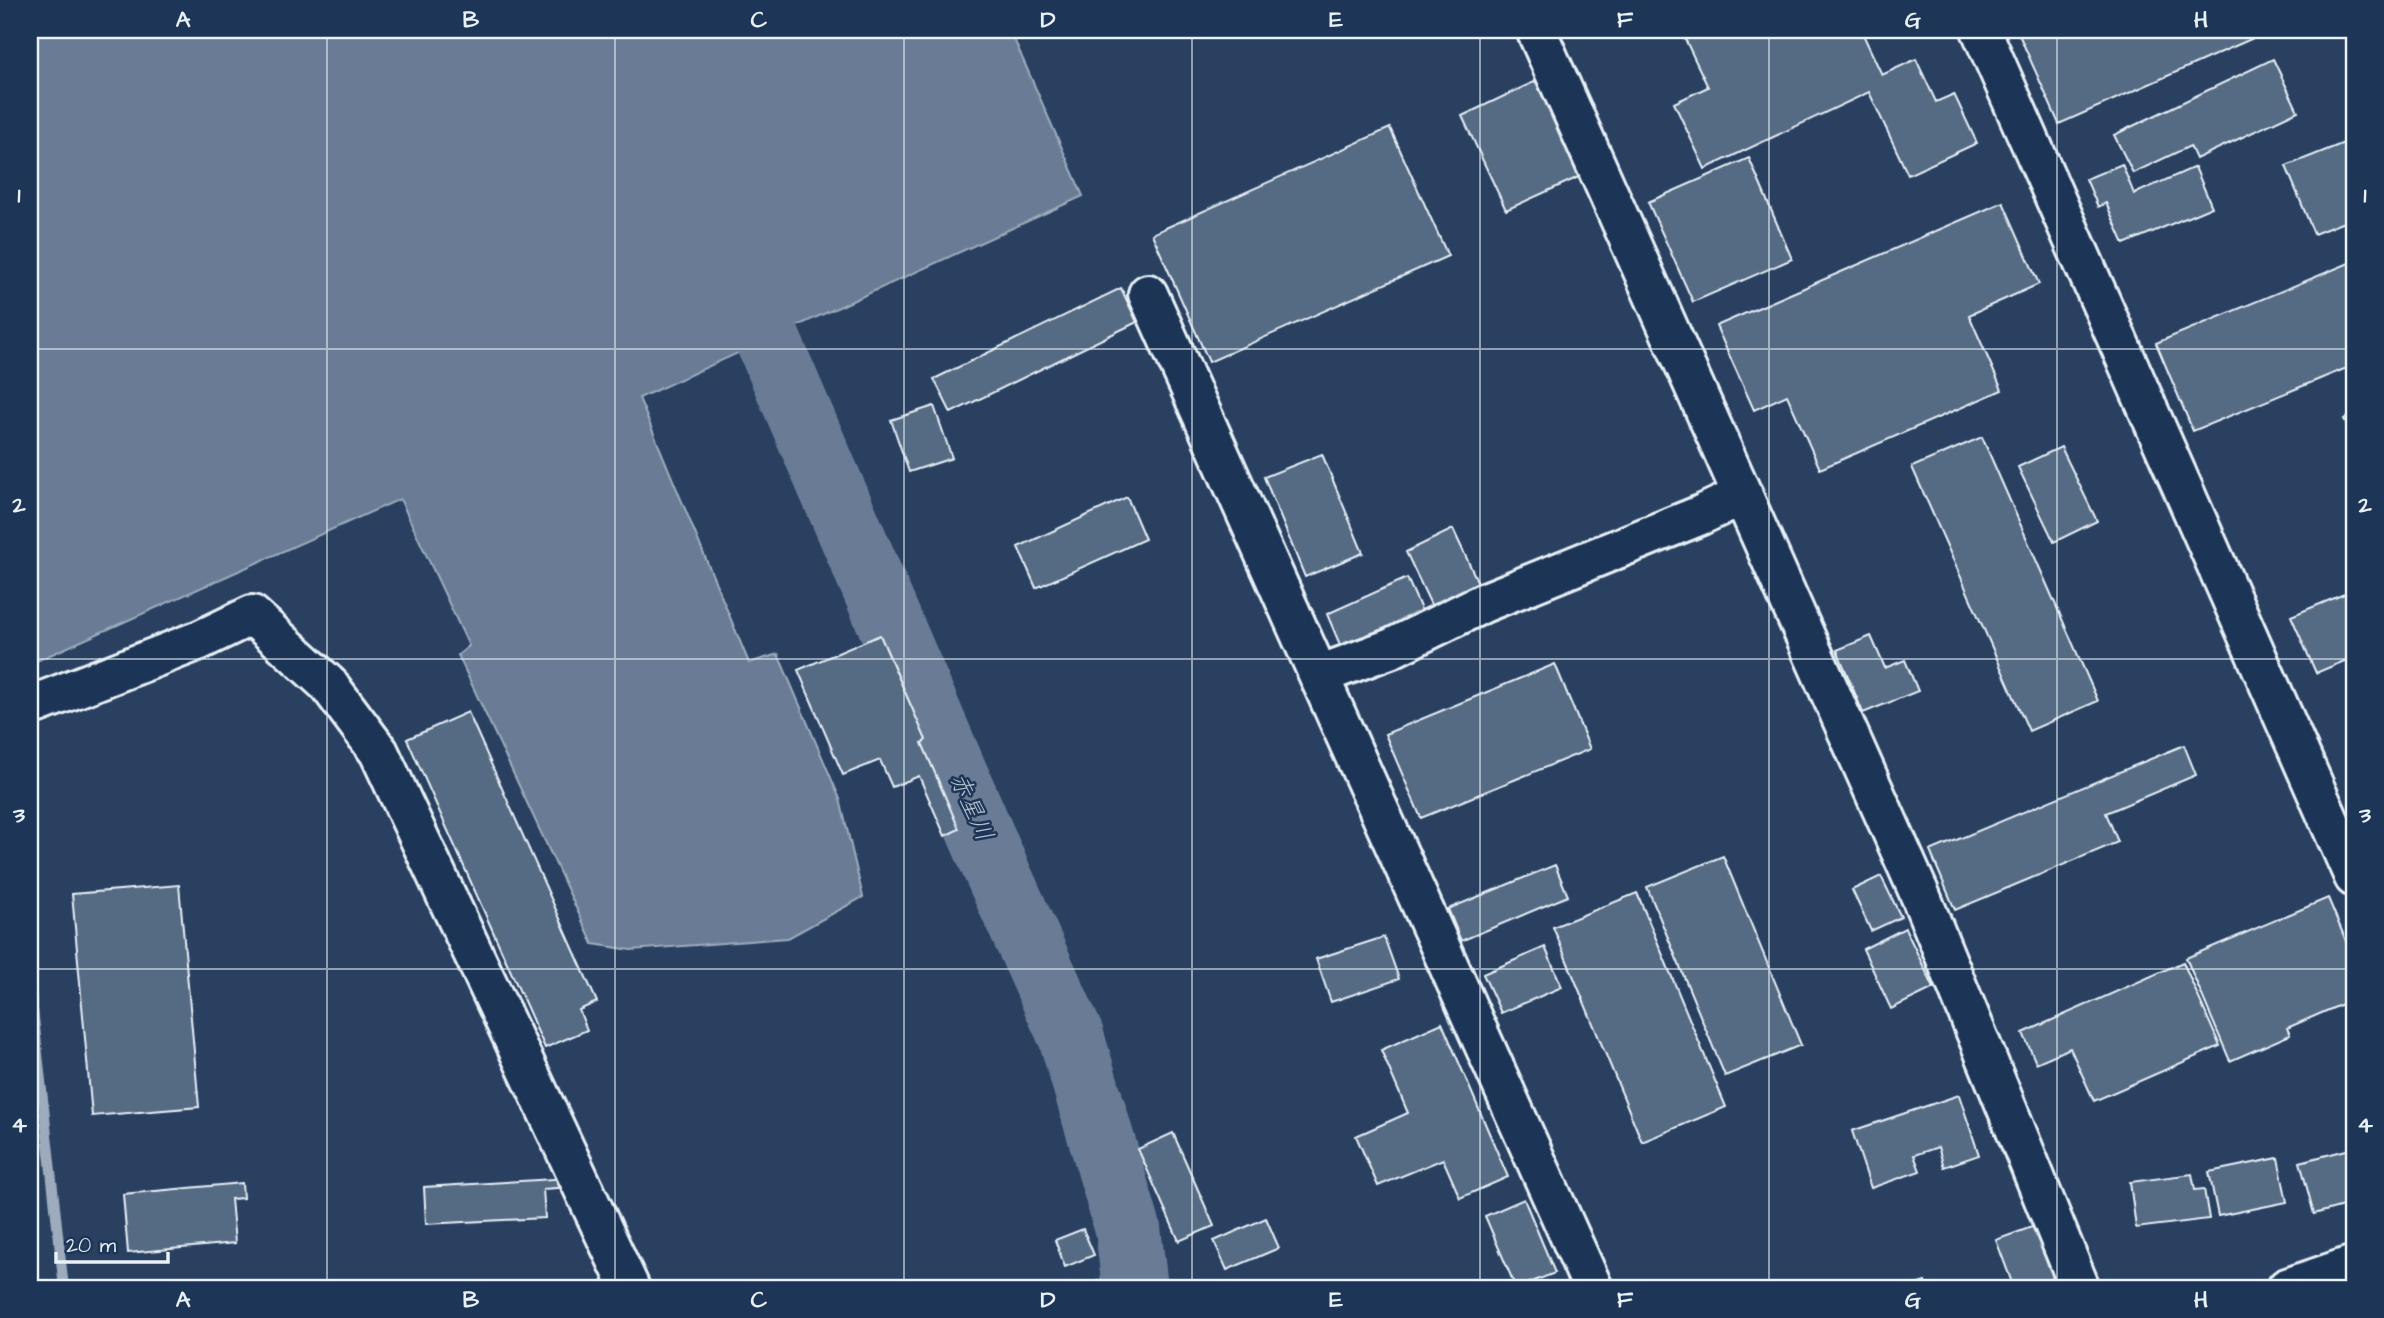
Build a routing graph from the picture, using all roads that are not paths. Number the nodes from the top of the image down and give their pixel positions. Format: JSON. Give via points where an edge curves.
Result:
{"nodes":[{"id":1,"x":1536,"y":30,"type":"edge"},
{"id":2,"x":1981,"y":30,"type":"edge"},
{"id":3,"x":1148,"y":294,"type":"dead end"},
{"id":4,"x":1743,"y":495,"type":"junction"},
{"id":5,"x":1319,"y":675,"type":"junction"},
{"id":6,"x":30,"y":706,"type":"edge"},
{"id":7,"x":2354,"y":877,"type":"edge"},
{"id":8,"x":2354,"y":1265,"type":"edge"},
{"id":9,"x":630,"y":1288,"type":"edge"},
{"id":10,"x":1593,"y":1288,"type":"edge"},
{"id":11,"x":2080,"y":1288,"type":"edge"},
{"id":12,"x":2287,"y":1288,"type":"edge"}],
"edges":[{"from":1,"to":4,"type":"main road"},
{"from":2,"to":7,"type":"main road"},
{"from":3,"to":5,"type":"main road"},
{"from":4,"to":5,"type":"main road","via":[[1483,603],[1392,648]]},
{"from":4,"to":11,"type":"main road","via":[[1921,897]]},
{"from":5,"to":10,"type":"main road"},
{"from":6,"to":9,"type":"main road","via":[[252,615],[329,685],[379,752]]},
{"from":8,"to":12,"type":"main road"}]}
